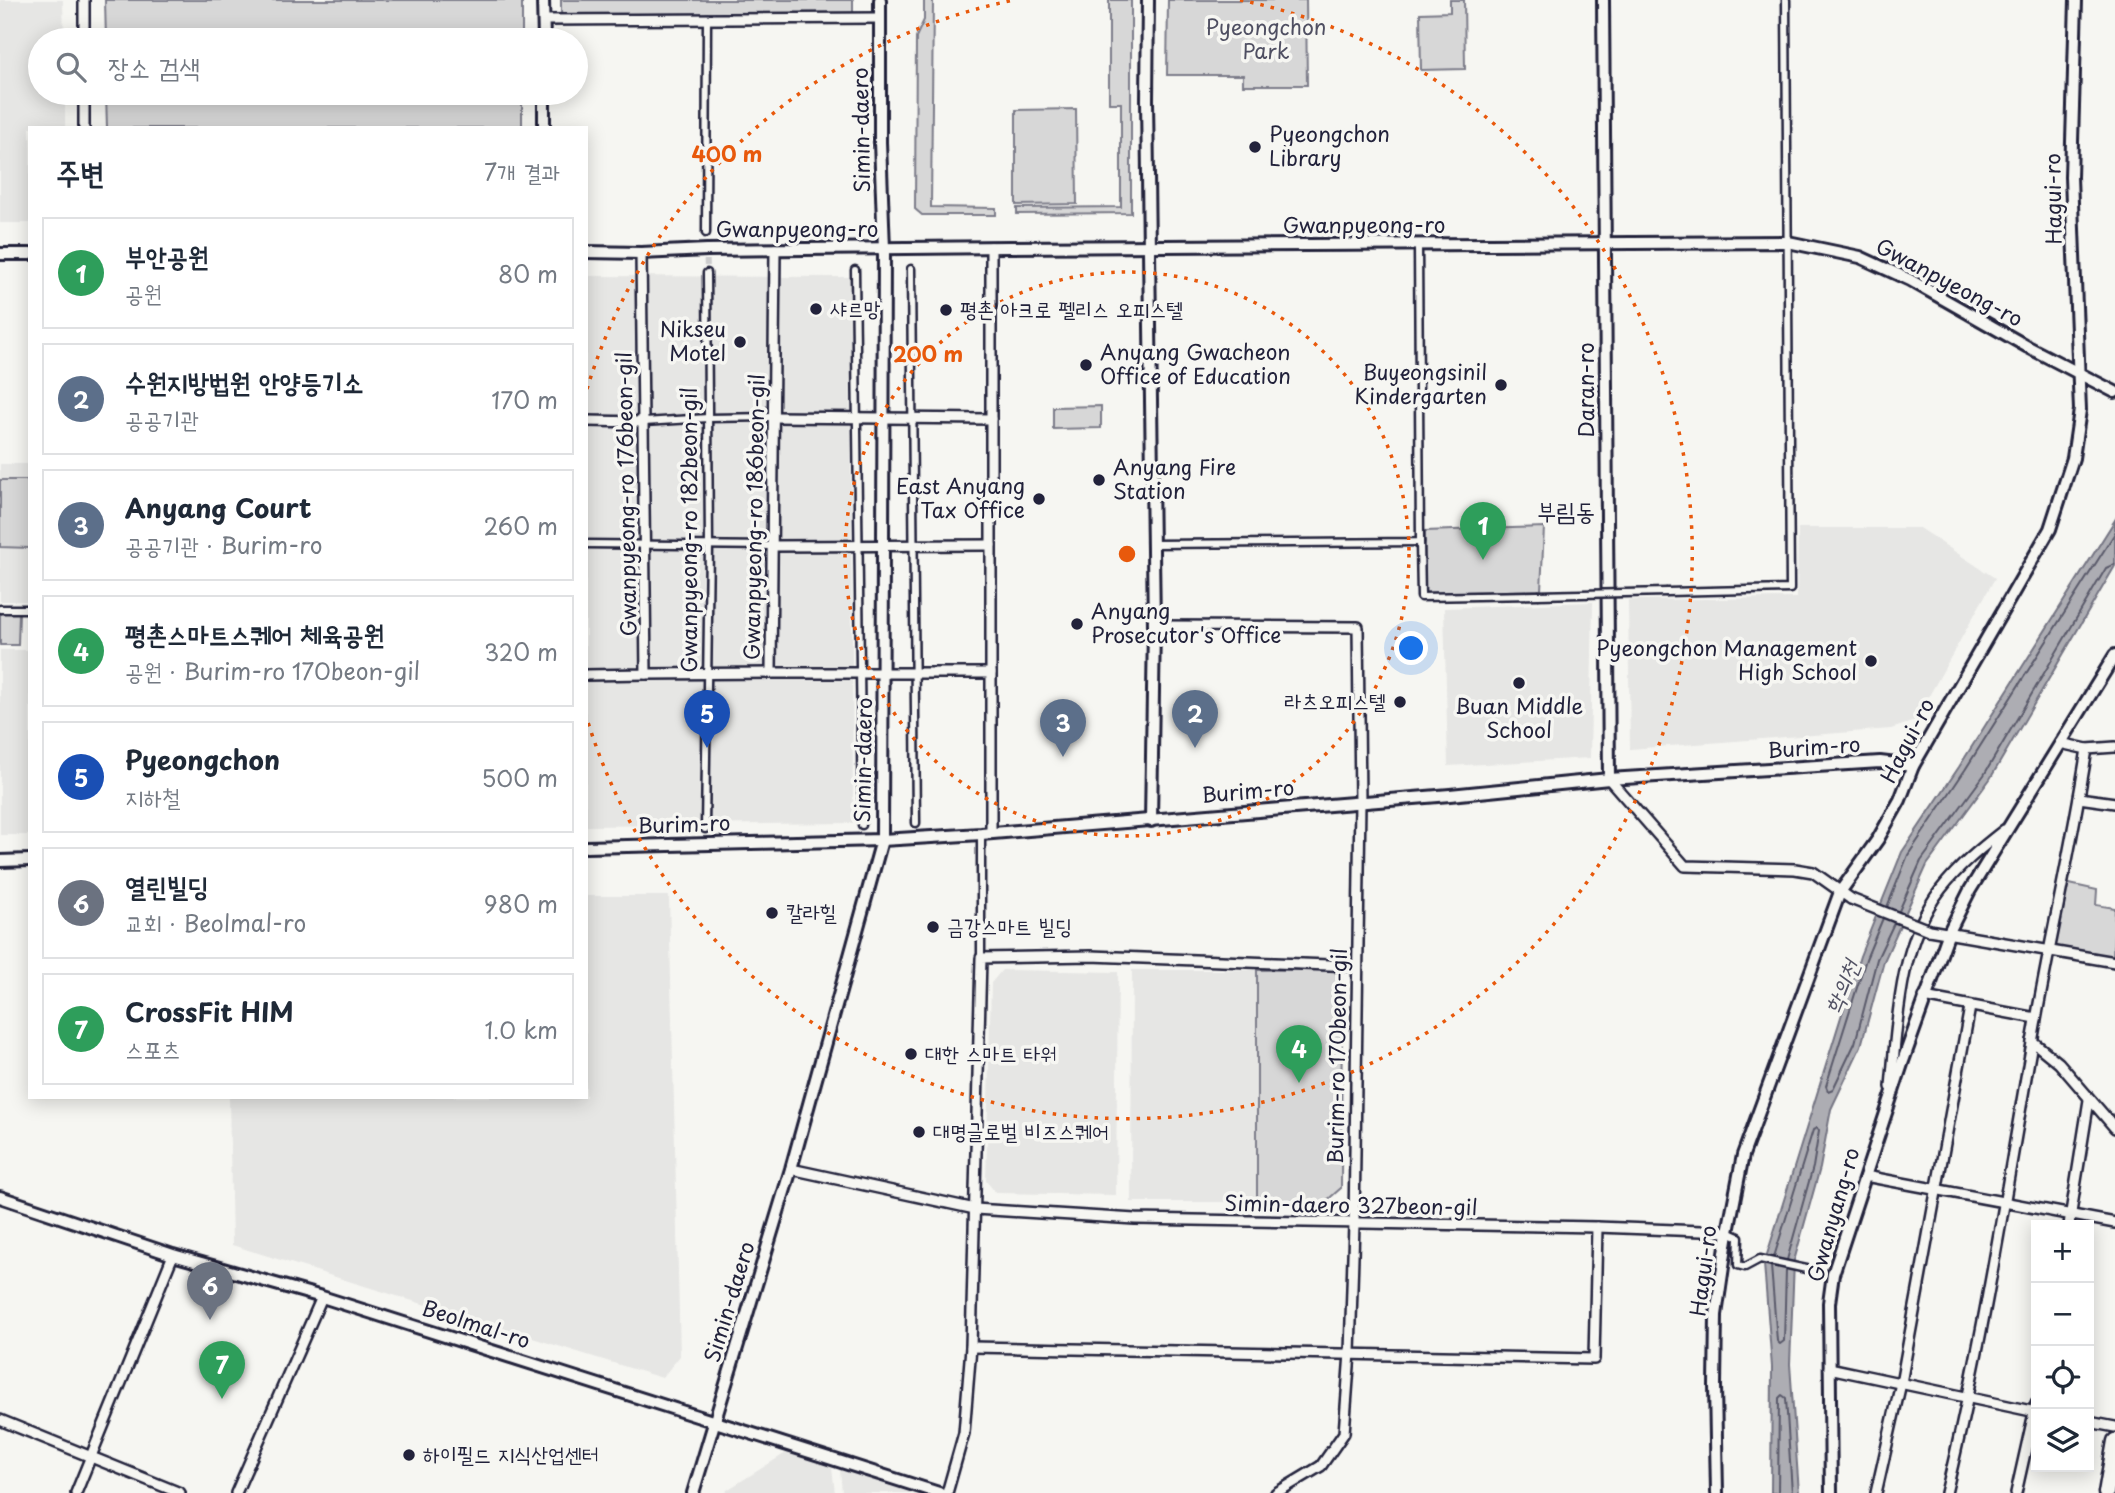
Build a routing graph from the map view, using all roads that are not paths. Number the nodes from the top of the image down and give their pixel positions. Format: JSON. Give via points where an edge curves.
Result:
{"nodes":[{"id":1,"x":83,"y":0,"type":"edge"},
{"id":2,"x":543,"y":0,"type":"edge"},
{"id":3,"x":880,"y":0,"type":"edge"},
{"id":4,"x":1148,"y":0,"type":"edge"},
{"id":5,"x":1603,"y":0,"type":"edge"},
{"id":6,"x":1786,"y":0,"type":"edge"},
{"id":7,"x":2076,"y":0,"type":"edge"},
{"id":8,"x":707,"y":18,"type":"junction"},
{"id":9,"x":879,"y":18,"type":"junction"},
{"id":10,"x":544,"y":20,"type":"junction"},
{"id":11,"x":84,"y":28,"type":"edge"},
{"id":12,"x":544,"y":28,"type":"edge"},
{"id":13,"x":84,"y":105,"type":"edge"},
{"id":14,"x":544,"y":105,"type":"edge"},
{"id":15,"x":84,"y":126,"type":"edge"},
{"id":16,"x":544,"y":126,"type":"edge"},
{"id":17,"x":706,"y":233,"type":"tunnel mouth"},
{"id":18,"x":1788,"y":242,"type":"junction"},
{"id":19,"x":1606,"y":243,"type":"junction"},
{"id":20,"x":1418,"y":246,"type":"junction"},
{"id":21,"x":991,"y":247,"type":"junction"},
{"id":22,"x":1149,"y":247,"type":"junction"},
{"id":23,"x":775,"y":249,"type":"junction"},
{"id":24,"x":884,"y":249,"type":"junction"},
{"id":25,"x":588,"y":252,"type":"edge"},
{"id":26,"x":641,"y":253,"type":"junction"},
{"id":27,"x":0,"y":254,"type":"edge"},
{"id":28,"x":28,"y":254,"type":"edge"},
{"id":29,"x":911,"y":269,"type":"dead end"},
{"id":30,"x":855,"y":270,"type":"dead end"},
{"id":31,"x":707,"y":272,"type":"tunnel mouth"},
{"id":32,"x":2078,"y":372,"type":"junction"},
{"id":33,"x":2112,"y":390,"type":"edge"},
{"id":34,"x":857,"y":417,"type":"junction"},
{"id":35,"x":708,"y":418,"type":"junction"},
{"id":36,"x":773,"y":418,"type":"junction"},
{"id":37,"x":883,"y":419,"type":"junction"},
{"id":38,"x":912,"y":419,"type":"junction"},
{"id":39,"x":991,"y":419,"type":"junction"},
{"id":40,"x":588,"y":421,"type":"edge"},
{"id":41,"x":644,"y":422,"type":"junction"},
{"id":42,"x":1420,"y":542,"type":"junction"},
{"id":43,"x":588,"y":544,"type":"edge"},
{"id":44,"x":884,"y":544,"type":"junction"},
{"id":45,"x":1153,"y":544,"type":"junction"},
{"id":46,"x":645,"y":545,"type":"junction"},
{"id":47,"x":859,"y":545,"type":"junction"},
{"id":48,"x":913,"y":545,"type":"junction"},
{"id":49,"x":991,"y":545,"type":"junction"},
{"id":50,"x":709,"y":546,"type":"junction"},
{"id":51,"x":772,"y":546,"type":"junction"},
{"id":52,"x":0,"y":609,"type":"edge"},
{"id":53,"x":28,"y":609,"type":"edge"},
{"id":54,"x":1154,"y":626,"type":"junction"},
{"id":55,"x":2115,"y":655,"type":"edge"},
{"id":56,"x":708,"y":672,"type":"junction"},
{"id":57,"x":771,"y":673,"type":"junction"},
{"id":58,"x":860,"y":673,"type":"junction"},
{"id":59,"x":991,"y":673,"type":"junction"},
{"id":60,"x":646,"y":674,"type":"junction"},
{"id":61,"x":884,"y":674,"type":"junction"},
{"id":62,"x":915,"y":674,"type":"junction"},
{"id":63,"x":588,"y":676,"type":"edge"},
{"id":64,"x":2060,"y":743,"type":"junction"},
{"id":65,"x":2115,"y":747,"type":"edge"},
{"id":66,"x":2087,"y":749,"type":"junction"},
{"id":67,"x":1913,"y":766,"type":"junction"},
{"id":68,"x":1609,"y":779,"type":"junction"},
{"id":69,"x":2079,"y":799,"type":"junction"},
{"id":70,"x":1360,"y":801,"type":"junction"},
{"id":71,"x":2115,"y":803,"type":"edge"},
{"id":72,"x":1152,"y":821,"type":"junction"},
{"id":73,"x":916,"y":823,"type":"dead end"},
{"id":74,"x":862,"y":825,"type":"dead end"},
{"id":75,"x":2009,"y":827,"type":"junction"},
{"id":76,"x":705,"y":829,"type":"dead end"},
{"id":77,"x":986,"y":834,"type":"junction"},
{"id":78,"x":883,"y":840,"type":"junction"},
{"id":79,"x":588,"y":847,"type":"edge"},
{"id":80,"x":28,"y":860,"type":"edge"},
{"id":81,"x":0,"y":861,"type":"edge"},
{"id":82,"x":1840,"y":892,"type":"junction"},
{"id":83,"x":1949,"y":932,"type":"junction"},
{"id":84,"x":2049,"y":950,"type":"junction"},
{"id":85,"x":981,"y":958,"type":"junction"},
{"id":86,"x":2115,"y":962,"type":"edge"},
{"id":87,"x":1356,"y":966,"type":"junction"},
{"id":88,"x":1924,"y":997,"type":"junction"},
{"id":89,"x":1970,"y":1007,"type":"junction"},
{"id":90,"x":2036,"y":1018,"type":"junction"},
{"id":91,"x":2032,"y":1041,"type":"junction"},
{"id":92,"x":1891,"y":1097,"type":"junction"},
{"id":93,"x":2089,"y":1100,"type":"junction"},
{"id":94,"x":2115,"y":1128,"type":"edge"},
{"id":95,"x":791,"y":1169,"type":"junction"},
{"id":96,"x":1865,"y":1176,"type":"junction"},
{"id":97,"x":1937,"y":1191,"type":"junction"},
{"id":98,"x":0,"y":1196,"type":"edge"},
{"id":99,"x":2005,"y":1203,"type":"junction"},
{"id":100,"x":975,"y":1209,"type":"junction"},
{"id":101,"x":2070,"y":1220,"type":"edge"},
{"id":102,"x":2094,"y":1222,"type":"edge"},
{"id":103,"x":2115,"y":1223,"type":"edge"},
{"id":104,"x":1354,"y":1224,"type":"junction"},
{"id":105,"x":1597,"y":1227,"type":"junction"},
{"id":106,"x":1727,"y":1232,"type":"junction"},
{"id":107,"x":173,"y":1255,"type":"junction"},
{"id":108,"x":1808,"y":1269,"type":"dead end"},
{"id":109,"x":322,"y":1297,"type":"junction"},
{"id":110,"x":971,"y":1347,"type":"junction"},
{"id":111,"x":1350,"y":1353,"type":"junction"},
{"id":112,"x":1829,"y":1368,"type":"junction"},
{"id":113,"x":1901,"y":1383,"type":"junction"},
{"id":114,"x":1969,"y":1398,"type":"junction"},
{"id":115,"x":2031,"y":1408,"type":"edge"},
{"id":116,"x":0,"y":1420,"type":"edge"},
{"id":117,"x":714,"y":1422,"type":"junction"},
{"id":118,"x":2094,"y":1423,"type":"edge"},
{"id":119,"x":2115,"y":1427,"type":"edge"},
{"id":120,"x":2031,"y":1430,"type":"edge"},
{"id":121,"x":2115,"y":1441,"type":"edge"},
{"id":122,"x":91,"y":1457,"type":"junction"},
{"id":123,"x":76,"y":1493,"type":"edge"},
{"id":124,"x":180,"y":1493,"type":"edge"},
{"id":125,"x":236,"y":1493,"type":"edge"},
{"id":126,"x":693,"y":1493,"type":"edge"},
{"id":127,"x":939,"y":1493,"type":"edge"},
{"id":128,"x":947,"y":1493,"type":"edge"},
{"id":129,"x":1276,"y":1493,"type":"edge"},
{"id":130,"x":1717,"y":1493,"type":"edge"},
{"id":131,"x":1830,"y":1493,"type":"edge"},
{"id":132,"x":1875,"y":1493,"type":"edge"},
{"id":133,"x":1946,"y":1493,"type":"edge"},
{"id":134,"x":2016,"y":1493,"type":"edge"},
{"id":135,"x":2106,"y":1493,"type":"edge"}],
"edges":[{"from":1,"to":11,"type":"street"},
{"from":2,"to":10,"type":"street"},
{"from":3,"to":9,"type":"street","name":"Simin-daero"},
{"from":4,"to":22,"type":"street"},
{"from":5,"to":19,"type":"street","name":"Daran-ro"},
{"from":6,"to":18,"type":"street"},
{"from":7,"to":32,"type":"street","name":"Hagui-ro","via":[[2071,177]]},
{"from":8,"to":9,"type":"street"},
{"from":8,"to":10,"type":"street"},
{"from":8,"to":17,"type":"street"},
{"from":9,"to":24,"type":"street","name":"Simin-daero"},
{"from":10,"to":12,"type":"street"},
{"from":13,"to":15,"type":"street"},
{"from":14,"to":16,"type":"street"},
{"from":18,"to":19,"type":"street","name":"Gwanpyeong-ro"},
{"from":18,"to":32,"type":"street","name":"Gwanpyeong-ro","via":[[1860,257],[1910,279]]},
{"from":18,"to":42,"type":"street","bridge":true,"via":[[1790,589],[1421,597]]},
{"from":19,"to":20,"type":"street","name":"Gwanpyeong-ro"},
{"from":19,"to":68,"type":"street","name":"Daran-ro"},
{"from":20,"to":22,"type":"street","name":"Gwanpyeong-ro"},
{"from":20,"to":42,"type":"street"},
{"from":21,"to":22,"type":"street","name":"Gwanpyeong-ro"},
{"from":21,"to":24,"type":"street","name":"Gwanpyeong-ro"},
{"from":21,"to":39,"type":"street"},
{"from":22,"to":45,"type":"street"},
{"from":23,"to":24,"type":"street","name":"Gwanpyeong-ro"},
{"from":23,"to":26,"type":"street","name":"Gwanpyeong-ro"},
{"from":23,"to":36,"type":"street","name":"Gwanpyeong-ro 186beon-gil"},
{"from":24,"to":37,"type":"street","name":"Simin-daero"},
{"from":25,"to":26,"type":"street","name":"Gwanpyeong-ro"},
{"from":26,"to":41,"type":"street","name":"Gwanpyeong-ro 176beon-gil"},
{"from":27,"to":28,"type":"street"},
{"from":29,"to":38,"type":"street"},
{"from":30,"to":34,"type":"street"},
{"from":31,"to":35,"type":"street","name":"Gwanpyeong-ro 182beon-gil"},
{"from":32,"to":33,"type":"street","name":"Gwanpyeong-ro"},
{"from":32,"to":67,"type":"street","name":"Hagui-ro","via":[[2080,410],[2073,458],[2050,529]]},
{"from":34,"to":36,"type":"street"},
{"from":34,"to":37,"type":"street"},
{"from":34,"to":47,"type":"street"},
{"from":35,"to":36,"type":"street"},
{"from":35,"to":41,"type":"street"},
{"from":35,"to":50,"type":"street","name":"Gwanpyeong-ro 182beon-gil"},
{"from":36,"to":51,"type":"street","name":"Gwanpyeong-ro 186beon-gil"},
{"from":37,"to":38,"type":"street"},
{"from":37,"to":44,"type":"street","name":"Simin-daero"},
{"from":38,"to":39,"type":"street"},
{"from":38,"to":48,"type":"street"},
{"from":39,"to":49,"type":"street"},
{"from":40,"to":41,"type":"street"},
{"from":41,"to":46,"type":"street","name":"Gwanpyeong-ro 176beon-gil"},
{"from":42,"to":45,"type":"street"},
{"from":43,"to":46,"type":"street"},
{"from":44,"to":47,"type":"street"},
{"from":44,"to":48,"type":"street"},
{"from":44,"to":61,"type":"street","name":"Simin-daero"},
{"from":45,"to":54,"type":"street"},
{"from":46,"to":50,"type":"street"},
{"from":46,"to":60,"type":"street","name":"Gwanpyeong-ro 176beon-gil"},
{"from":47,"to":51,"type":"street"},
{"from":47,"to":58,"type":"street"},
{"from":48,"to":49,"type":"street"},
{"from":48,"to":62,"type":"street"},
{"from":49,"to":59,"type":"street"},
{"from":50,"to":51,"type":"street"},
{"from":50,"to":56,"type":"street","name":"Gwanpyeong-ro 182beon-gil"},
{"from":51,"to":57,"type":"street","name":"Gwanpyeong-ro 186beon-gil"},
{"from":52,"to":53,"type":"street"},
{"from":54,"to":70,"type":"street","name":"Burim-ro 170beon-gil","via":[[1358,627]]},
{"from":54,"to":72,"type":"street"},
{"from":55,"to":64,"type":"street","name":"Gwanyang-ro"},
{"from":56,"to":57,"type":"street"},
{"from":56,"to":60,"type":"street"},
{"from":56,"to":76,"type":"street","name":"Gwanpyeong-ro 182beon-gil"},
{"from":57,"to":58,"type":"street","name":"Gwanpyeong-ro 186beon-gil"},
{"from":58,"to":61,"type":"street","name":"Gwanpyeong-ro 186beon-gil"},
{"from":58,"to":74,"type":"street"},
{"from":59,"to":62,"type":"street","name":"Gwanpyeong-ro 186beon-gil"},
{"from":59,"to":77,"type":"street"},
{"from":60,"to":63,"type":"street"},
{"from":61,"to":62,"type":"street","name":"Gwanpyeong-ro 186beon-gil"},
{"from":61,"to":78,"type":"street","name":"Simin-daero"},
{"from":62,"to":73,"type":"street"},
{"from":64,"to":66,"type":"street"},
{"from":64,"to":75,"type":"street","name":"Gwanyang-ro"},
{"from":65,"to":66,"type":"street"},
{"from":66,"to":69,"type":"street"},
{"from":67,"to":68,"type":"street","name":"Burim-ro","via":[[1880,762]]},
{"from":67,"to":82,"type":"street","name":"Hagui-ro","via":[[1878,839]]},
{"from":68,"to":70,"type":"street","name":"Burim-ro"},
{"from":68,"to":82,"type":"street","via":[[1685,866],[1812,872]]},
{"from":69,"to":71,"type":"street"},
{"from":69,"to":84,"type":"street"},
{"from":70,"to":72,"type":"street","name":"Burim-ro"},
{"from":70,"to":87,"type":"street","name":"Burim-ro 170beon-gil"},
{"from":72,"to":77,"type":"street","name":"Burim-ro"},
{"from":75,"to":83,"type":"street","name":"Gwanyang-ro"},
{"from":75,"to":92,"type":"street","via":[[1976,852],[1940,890],[1913,941],[1899,1013]]},
{"from":77,"to":78,"type":"street","name":"Burim-ro"},
{"from":77,"to":85,"type":"street"},
{"from":78,"to":79,"type":"street","name":"Burim-ro"},
{"from":78,"to":95,"type":"street","name":"Simin-daero"},
{"from":80,"to":81,"type":"street"},
{"from":82,"to":83,"type":"street","bridge":true,"via":[[1929,930]]},
{"from":82,"to":106,"type":"street","name":"Hagui-ro","via":[[1743,1155]]},
{"from":83,"to":84,"type":"street"},
{"from":83,"to":88,"type":"street","name":"Gwanyang-ro"},
{"from":84,"to":86,"type":"street"},
{"from":84,"to":90,"type":"street"},
{"from":85,"to":87,"type":"street","via":[[1091,956]]},
{"from":85,"to":100,"type":"street"},
{"from":87,"to":104,"type":"street","name":"Burim-ro 170beon-gil"},
{"from":88,"to":89,"type":"street"},
{"from":88,"to":92,"type":"street","name":"Gwanyang-ro"},
{"from":89,"to":90,"type":"street"},
{"from":89,"to":97,"type":"street"},
{"from":90,"to":91,"type":"street"},
{"from":91,"to":93,"type":"street","via":[[2059,1063]]},
{"from":91,"to":99,"type":"street"},
{"from":92,"to":96,"type":"street","name":"Gwanyang-ro"},
{"from":93,"to":94,"type":"street"},
{"from":93,"to":101,"type":"street"},
{"from":95,"to":100,"type":"street","name":"Simin-daero 327beon-gil"},
{"from":95,"to":117,"type":"street","name":"Simin-daero"},
{"from":96,"to":97,"type":"street"},
{"from":96,"to":112,"type":"street","name":"Gwanyang-ro","via":[[1833,1274]]},
{"from":97,"to":99,"type":"street"},
{"from":97,"to":113,"type":"street"},
{"from":98,"to":107,"type":"street","name":"Beolmal-ro"},
{"from":99,"to":101,"type":"street"},
{"from":99,"to":114,"type":"street"},
{"from":100,"to":104,"type":"street","name":"Simin-daero 327beon-gil","via":[[1135,1219]]},
{"from":100,"to":110,"type":"street"},
{"from":102,"to":103,"type":"street"},
{"from":104,"to":105,"type":"street","name":"Simin-daero 327beon-gil"},
{"from":104,"to":111,"type":"street","name":"Burim-ro 170beon-gil"},
{"from":105,"to":106,"type":"street","name":"Simin-daero 327beon-gil"},
{"from":105,"to":111,"type":"street","via":[[1594,1359]]},
{"from":106,"to":108,"type":"street","via":[[1739,1237],[1738,1265],[1745,1267],[1760,1259]]},
{"from":106,"to":130,"type":"street","name":"Hagui-ro","via":[[1716,1315]]},
{"from":107,"to":109,"type":"street","name":"Beolmal-ro"},
{"from":107,"to":122,"type":"street"},
{"from":109,"to":117,"type":"street","name":"Beolmal-ro"},
{"from":109,"to":125,"type":"street"},
{"from":110,"to":111,"type":"street"},
{"from":110,"to":128,"type":"street","via":[[964,1433]]},
{"from":111,"to":129,"type":"street","name":"Burim-ro 170beon-gil","via":[[1343,1433],[1321,1466]]},
{"from":112,"to":113,"type":"street"},
{"from":112,"to":131,"type":"street","name":"Gwanyang-ro"},
{"from":113,"to":114,"type":"street"},
{"from":113,"to":132,"type":"street"},
{"from":114,"to":115,"type":"street"},
{"from":114,"to":133,"type":"street"},
{"from":116,"to":122,"type":"street"},
{"from":117,"to":126,"type":"street","name":"Simin-daero"},
{"from":117,"to":127,"type":"street","name":"Beolmal-ro"},
{"from":118,"to":119,"type":"street"},
{"from":120,"to":134,"type":"street"},
{"from":121,"to":135,"type":"main road"},
{"from":122,"to":123,"type":"street"},
{"from":122,"to":124,"type":"street"}]}
